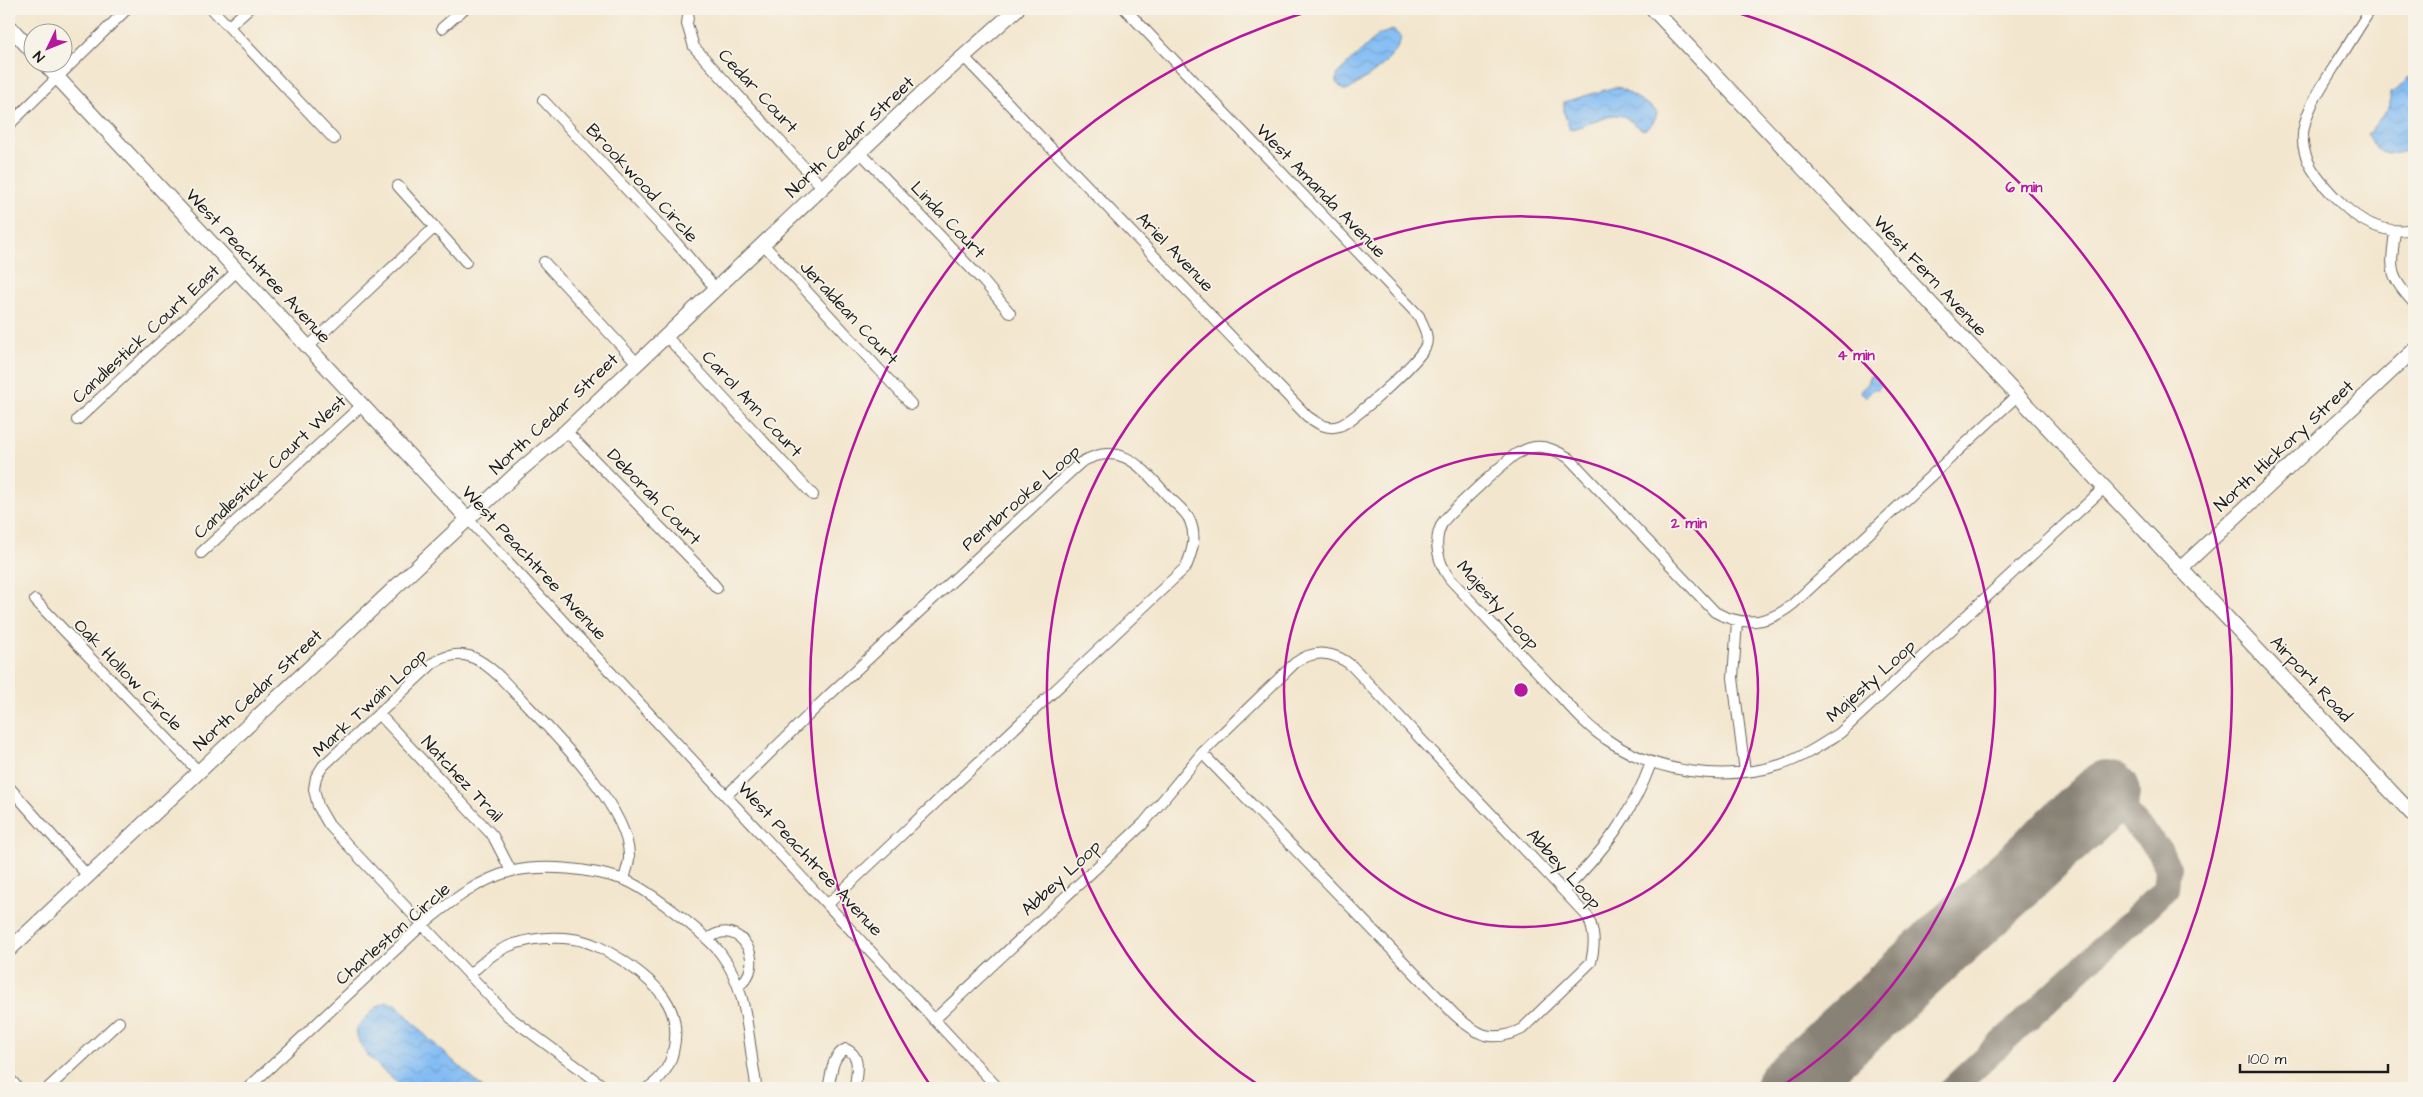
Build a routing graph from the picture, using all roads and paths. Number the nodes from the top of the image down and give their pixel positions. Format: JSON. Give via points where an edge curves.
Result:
{"nodes":[{"id":1,"x":127,"y":9,"type":"edge"},
{"id":2,"x":212,"y":9,"type":"edge"},
{"id":3,"x":248,"y":9,"type":"edge"},
{"id":4,"x":464,"y":9,"type":"edge"},
{"id":5,"x":689,"y":9,"type":"edge"},
{"id":6,"x":1017,"y":9,"type":"edge"},
{"id":7,"x":1125,"y":9,"type":"edge"},
{"id":8,"x":1653,"y":9,"type":"edge"},
{"id":9,"x":2371,"y":9,"type":"edge"},
{"id":10,"x":9,"y":26,"type":"edge"},
{"id":11,"x":229,"y":26,"type":"junction"},
{"id":12,"x":442,"y":28,"type":"dead end"},
{"id":13,"x":22,"y":40,"type":"edge"},
{"id":14,"x":964,"y":57,"type":"junction"},
{"id":15,"x":52,"y":72,"type":"edge"},
{"id":16,"x":56,"y":77,"type":"junction"},
{"id":17,"x":543,"y":100,"type":"dead end"},
{"id":18,"x":9,"y":125,"type":"edge"},
{"id":19,"x":334,"y":139,"type":"dead end"},
{"id":20,"x":860,"y":152,"type":"junction"},
{"id":21,"x":398,"y":186,"type":"dead end"},
{"id":22,"x":823,"y":188,"type":"junction"},
{"id":23,"x":435,"y":227,"type":"junction"},
{"id":24,"x":2414,"y":229,"type":"edge"},
{"id":25,"x":2395,"y":231,"type":"junction"},
{"id":26,"x":763,"y":244,"type":"junction"},
{"id":27,"x":466,"y":262,"type":"dead end"},
{"id":28,"x":544,"y":262,"type":"dead end"},
{"id":29,"x":237,"y":271,"type":"junction"},
{"id":30,"x":716,"y":289,"type":"junction"},
{"id":31,"x":2414,"y":303,"type":"edge"},
{"id":32,"x":1010,"y":313,"type":"dead end"},
{"id":33,"x":666,"y":336,"type":"junction"},
{"id":34,"x":308,"y":347,"type":"junction"},
{"id":35,"x":2414,"y":350,"type":"edge"},
{"id":36,"x":637,"y":363,"type":"junction"},
{"id":37,"x":2018,"y":396,"type":"junction"},
{"id":38,"x":1372,"y":401,"type":"joint"},
{"id":39,"x":911,"y":404,"type":"dead end"},
{"id":40,"x":362,"y":405,"type":"junction"},
{"id":41,"x":77,"y":420,"type":"dead end"},
{"id":42,"x":566,"y":431,"type":"junction"},
{"id":43,"x":2104,"y":488,"type":"junction"},
{"id":44,"x":813,"y":495,"type":"dead end"},
{"id":45,"x":468,"y":520,"type":"junction"},
{"id":46,"x":201,"y":553,"type":"dead end"},
{"id":47,"x":2180,"y":569,"type":"junction"},
{"id":48,"x":716,"y":588,"type":"dead end"},
{"id":49,"x":35,"y":600,"type":"dead end"},
{"id":50,"x":1737,"y":622,"type":"junction"},
{"id":51,"x":379,"y":714,"type":"junction"},
{"id":52,"x":1202,"y":753,"type":"junction"},
{"id":53,"x":1651,"y":763,"type":"junction"},
{"id":54,"x":198,"y":771,"type":"junction"},
{"id":55,"x":1745,"y":772,"type":"junction"},
{"id":56,"x":9,"y":787,"type":"edge"},
{"id":57,"x":726,"y":796,"type":"junction"},
{"id":58,"x":2414,"y":816,"type":"edge"},
{"id":59,"x":511,"y":871,"type":"junction"},
{"id":60,"x":87,"y":875,"type":"junction"},
{"id":61,"x":624,"y":880,"type":"junction"},
{"id":62,"x":1564,"y":891,"type":"junction"},
{"id":63,"x":827,"y":905,"type":"junction"},
{"id":64,"x":422,"y":925,"type":"junction"},
{"id":65,"x":708,"y":939,"type":"junction"},
{"id":66,"x":9,"y":950,"type":"edge"},
{"id":67,"x":469,"y":975,"type":"junction"},
{"id":68,"x":738,"y":986,"type":"junction"},
{"id":69,"x":934,"y":1020,"type":"junction"},
{"id":70,"x":119,"y":1022,"type":"dead end"},
{"id":71,"x":9,"y":1078,"type":"edge"},
{"id":72,"x":18,"y":1088,"type":"edge"},
{"id":73,"x":48,"y":1088,"type":"edge"},
{"id":74,"x":248,"y":1088,"type":"edge"},
{"id":75,"x":606,"y":1088,"type":"edge"},
{"id":76,"x":647,"y":1088,"type":"edge"},
{"id":77,"x":757,"y":1088,"type":"edge"},
{"id":78,"x":828,"y":1088,"type":"edge"},
{"id":79,"x":855,"y":1088,"type":"edge"},
{"id":80,"x":998,"y":1088,"type":"edge"}],
"edges":[{"from":1,"to":16,"type":"street"},
{"from":2,"to":11,"type":"street"},
{"from":3,"to":11,"type":"street"},
{"from":4,"to":12,"type":"street"},
{"from":5,"to":22,"type":"street","name":"Cedar Court","via":[[687,24],[694,47]]},
{"from":6,"to":14,"type":"street","name":"North Cedar Street"},
{"from":7,"to":38,"type":"street","name":"West Amanda Avenue","via":[[1419,316],[1427,334],[1426,346],[1420,356]]},
{"from":8,"to":37,"type":"street","name":"West Fern Avenue"},
{"from":9,"to":25,"type":"street","via":[[2312,102],[2303,129],[2303,144],[2311,168],[2352,214],[2372,225]]},
{"from":10,"to":13,"type":"street"},
{"from":11,"to":19,"type":"street"},
{"from":14,"to":20,"type":"street","name":"North Cedar Street"},
{"from":14,"to":38,"type":"street","name":"Ariel Avenue","via":[[1307,416],[1330,428],[1341,426]]},
{"from":15,"to":16,"type":"street","name":"West Peachtree Avenue"},
{"from":16,"to":18,"type":"street"},
{"from":16,"to":29,"type":"street","name":"West Peachtree Avenue"},
{"from":17,"to":30,"type":"street","name":"Brookwood Circle"},
{"from":20,"to":22,"type":"street","name":"North Cedar Street"},
{"from":20,"to":32,"type":"street","name":"Linda Court"},
{"from":21,"to":23,"type":"street"},
{"from":22,"to":26,"type":"street","name":"North Cedar Street"},
{"from":23,"to":27,"type":"street"},
{"from":23,"to":34,"type":"street"},
{"from":24,"to":25,"type":"street"},
{"from":25,"to":31,"type":"street","via":[[2392,272]]},
{"from":26,"to":30,"type":"street","name":"North Cedar Street"},
{"from":26,"to":39,"type":"street","name":"Jeraldean Court"},
{"from":28,"to":36,"type":"street"},
{"from":29,"to":34,"type":"street","name":"West Peachtree Avenue"},
{"from":29,"to":41,"type":"street","name":"Candlestick Court East"},
{"from":30,"to":33,"type":"street","name":"North Cedar Street"},
{"from":33,"to":36,"type":"street","name":"North Cedar Street"},
{"from":33,"to":44,"type":"street","name":"Carol Ann Court"},
{"from":34,"to":40,"type":"street","name":"West Peachtree Avenue"},
{"from":35,"to":47,"type":"street","name":"North Hickory Street"},
{"from":36,"to":42,"type":"street","name":"North Cedar Street"},
{"from":37,"to":43,"type":"street","name":"West Fern Avenue"},
{"from":37,"to":50,"type":"street","name":"Majesty Loop","via":[[1782,613],[1756,622]]},
{"from":40,"to":45,"type":"street","name":"West Peachtree Avenue"},
{"from":40,"to":46,"type":"street","name":"Candlestick Court West"},
{"from":42,"to":45,"type":"street","name":"North Cedar Street"},
{"from":42,"to":48,"type":"street","name":"Deborah Court"},
{"from":43,"to":47,"type":"street","name":"West Fern Avenue"},
{"from":43,"to":55,"type":"street","name":"Majesty Loop","via":[[1840,733],[1812,751],[1780,764]]},
{"from":45,"to":54,"type":"street","name":"North Cedar Street"},
{"from":45,"to":57,"type":"street","name":"West Peachtree Avenue"},
{"from":47,"to":58,"type":"street","name":"Airport Road"},
{"from":49,"to":54,"type":"street","name":"Oak Hollow Circle"},
{"from":50,"to":53,"type":"street","name":"Majesty Loop","via":[[1715,612],[1582,470],[1556,450],[1530,448],[1515,454],[1443,521],[1438,539],[1438,558],[1450,579],[1587,723],[1606,739]]},
{"from":50,"to":55,"type":"street","via":[[1733,678]]},
{"from":51,"to":59,"type":"street","name":"Natchez Trail","via":[[493,836]]},
{"from":51,"to":61,"type":"street","name":"Mark Twain Loop","via":[[442,657],[455,654],[470,656],[486,663],[573,756],[613,810],[625,837],[629,857]]},
{"from":51,"to":64,"type":"street","name":"Mark Twain Loop","via":[[323,766],[316,777],[314,789],[318,806],[330,824]]},
{"from":52,"to":62,"type":"street","name":"Abbey Loop","via":[[1302,658],[1320,653],[1341,657]]},
{"from":52,"to":62,"type":"street","name":"Abbey Loop","via":[[1454,1014],[1481,1034],[1496,1038],[1522,1029],[1591,962],[1594,931],[1588,917]]},
{"from":52,"to":69,"type":"street","name":"Abbey Loop","via":[[1143,824]]},
{"from":53,"to":55,"type":"street","name":"Majesty Loop","via":[[1686,771]]},
{"from":53,"to":62,"type":"street","via":[[1620,826],[1605,848]]},
{"from":54,"to":60,"type":"street","name":"North Cedar Street"},
{"from":56,"to":60,"type":"street"},
{"from":57,"to":63,"type":"street","name":"West Peachtree Avenue"},
{"from":57,"to":63,"type":"street","name":"Pennbrooke Loop","via":[[828,696],[1080,463],[1095,454],[1112,453],[1140,466],[1190,520],[1192,550],[1186,567]]},
{"from":59,"to":61,"type":"street","name":"Charleston Circle","via":[[565,869]]},
{"from":59,"to":64,"type":"street","name":"Charleston Circle","via":[[453,900]]},
{"from":60,"to":66,"type":"street","name":"North Cedar Street"},
{"from":61,"to":65,"type":"street","name":"Charleston Circle"},
{"from":63,"to":69,"type":"street","name":"West Peachtree Avenue"},
{"from":64,"to":67,"type":"street","name":"Mark Twain Loop"},
{"from":64,"to":74,"type":"street","name":"Charleston Circle"},
{"from":65,"to":68,"type":"street","name":"Charleston Circle","via":[[722,955]]},
{"from":65,"to":68,"type":"street","via":[[724,931],[742,938],[750,952],[751,964],[748,975]]},
{"from":67,"to":75,"type":"street","name":"Mark Twain Loop","via":[[508,1016]]},
{"from":67,"to":76,"type":"street","via":[[509,946],[544,938],[575,939],[609,952],[648,978],[662,992],[673,1013],[676,1040],[672,1060],[656,1084]]},
{"from":68,"to":77,"type":"street","name":"Charleston Circle","via":[[747,1012]]},
{"from":69,"to":80,"type":"street","name":"West Peachtree Avenue"},
{"from":70,"to":73,"type":"street"},
{"from":71,"to":72,"type":"street"},
{"from":78,"to":79,"type":"street","via":[[838,1052],[846,1049],[857,1059]]}]}
